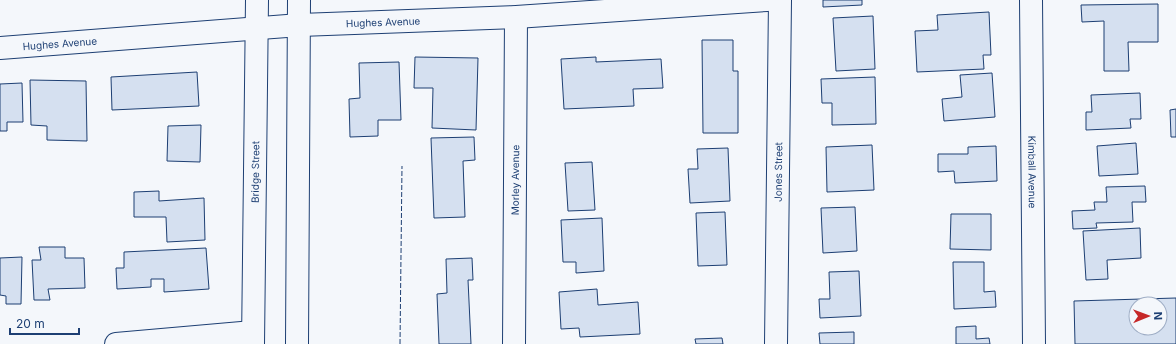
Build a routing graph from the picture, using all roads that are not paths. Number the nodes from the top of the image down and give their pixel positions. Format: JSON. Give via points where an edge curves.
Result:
{"nodes":[{"id":1,"x":257,"y":0,"type":"edge"},
{"id":2,"x":300,"y":0,"type":"edge"},
{"id":3,"x":767,"y":0,"type":"edge"},
{"id":4,"x":780,"y":0,"type":"edge"},
{"id":5,"x":1031,"y":0,"type":"edge"},
{"id":6,"x":516,"y":17,"type":"junction"},
{"id":7,"x":300,"y":25,"type":"junction"},
{"id":8,"x":257,"y":28,"type":"junction"},
{"id":9,"x":0,"y":48,"type":"edge"},
{"id":10,"x":253,"y":338,"type":"edge"},
{"id":11,"x":116,"y":344,"type":"edge"},
{"id":12,"x":296,"y":344,"type":"edge"},
{"id":13,"x":514,"y":344,"type":"edge"},
{"id":14,"x":776,"y":344,"type":"edge"},
{"id":15,"x":1034,"y":344,"type":"edge"}],
"edges":[{"from":1,"to":8,"type":"street","name":"Bridge Street"},
{"from":2,"to":7,"type":"street"},
{"from":3,"to":6,"type":"street","name":"Hughes Avenue"},
{"from":4,"to":14,"type":"street","name":"Jones Street"},
{"from":5,"to":15,"type":"street","name":"Kimball Avenue"},
{"from":6,"to":7,"type":"street","name":"Hughes Avenue"},
{"from":6,"to":13,"type":"street","name":"Morley Avenue"},
{"from":7,"to":8,"type":"street","name":"Hughes Avenue"},
{"from":7,"to":12,"type":"street"},
{"from":8,"to":9,"type":"street","name":"Hughes Avenue"},
{"from":8,"to":10,"type":"street","name":"Bridge Street"},
{"from":10,"to":11,"type":"street"}]}
